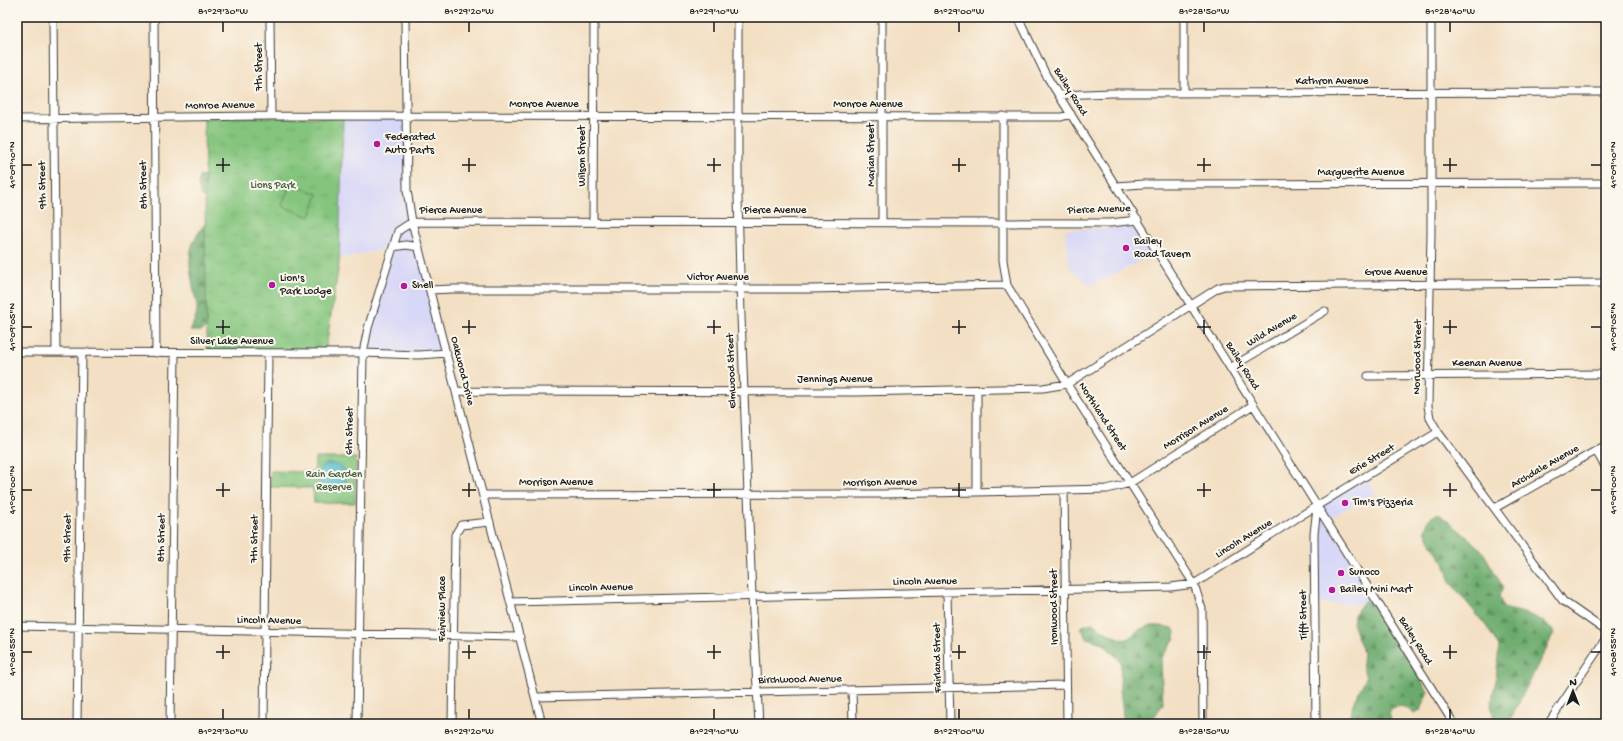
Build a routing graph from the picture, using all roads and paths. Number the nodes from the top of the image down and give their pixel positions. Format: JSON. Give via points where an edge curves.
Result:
{"nodes":[{"id":1,"x":53,"y":17,"type":"edge"},
{"id":2,"x":154,"y":17,"type":"edge"},
{"id":3,"x":270,"y":17,"type":"edge"},
{"id":4,"x":405,"y":17,"type":"edge"},
{"id":5,"x":594,"y":17,"type":"edge"},
{"id":6,"x":738,"y":17,"type":"edge"},
{"id":7,"x":882,"y":17,"type":"edge"},
{"id":8,"x":1018,"y":17,"type":"edge"},
{"id":9,"x":1184,"y":17,"type":"edge"},
{"id":10,"x":1431,"y":17,"type":"edge"},
{"id":11,"x":1430,"y":92,"type":"junction"},
{"id":12,"x":1606,"y":92,"type":"edge"},
{"id":13,"x":1184,"y":93,"type":"junction"},
{"id":14,"x":1059,"y":95,"type":"junction"},
{"id":15,"x":1071,"y":114,"type":"junction"},
{"id":16,"x":271,"y":116,"type":"junction"},
{"id":17,"x":406,"y":116,"type":"junction"},
{"id":18,"x":594,"y":116,"type":"junction"},
{"id":19,"x":882,"y":116,"type":"junction"},
{"id":20,"x":1003,"y":116,"type":"junction"},
{"id":21,"x":738,"y":117,"type":"junction"},
{"id":22,"x":53,"y":118,"type":"junction"},
{"id":23,"x":154,"y":118,"type":"junction"},
{"id":24,"x":17,"y":119,"type":"edge"},
{"id":25,"x":1606,"y":183,"type":"edge"},
{"id":26,"x":1430,"y":184,"type":"junction"},
{"id":27,"x":1116,"y":186,"type":"junction"},
{"id":28,"x":1138,"y":220,"type":"junction"},
{"id":29,"x":412,"y":222,"type":"junction"},
{"id":30,"x":593,"y":222,"type":"junction"},
{"id":31,"x":740,"y":222,"type":"junction"},
{"id":32,"x":882,"y":222,"type":"junction"},
{"id":33,"x":1003,"y":222,"type":"junction"},
{"id":34,"x":393,"y":247,"type":"junction"},
{"id":35,"x":419,"y":247,"type":"junction"},
{"id":36,"x":1606,"y":283,"type":"edge"},
{"id":37,"x":1430,"y":284,"type":"junction"},
{"id":38,"x":1007,"y":285,"type":"junction"},
{"id":39,"x":740,"y":289,"type":"junction"},
{"id":40,"x":430,"y":290,"type":"junction"},
{"id":41,"x":1191,"y":305,"type":"junction"},
{"id":42,"x":1325,"y":311,"type":"dead end"},
{"id":43,"x":17,"y":352,"type":"edge"},
{"id":44,"x":56,"y":352,"type":"junction"},
{"id":45,"x":82,"y":353,"type":"junction"},
{"id":46,"x":156,"y":353,"type":"junction"},
{"id":47,"x":175,"y":353,"type":"junction"},
{"id":48,"x":363,"y":353,"type":"junction"},
{"id":49,"x":446,"y":353,"type":"junction"},
{"id":50,"x":268,"y":354,"type":"junction"},
{"id":51,"x":1230,"y":368,"type":"junction"},
{"id":52,"x":1606,"y":374,"type":"edge"},
{"id":53,"x":1429,"y":375,"type":"junction"},
{"id":54,"x":1368,"y":376,"type":"dead end"},
{"id":55,"x":1067,"y":384,"type":"junction"},
{"id":56,"x":978,"y":390,"type":"junction"},
{"id":57,"x":456,"y":391,"type":"junction"},
{"id":58,"x":744,"y":391,"type":"junction"},
{"id":59,"x":1254,"y":405,"type":"junction"},
{"id":60,"x":1438,"y":432,"type":"junction"},
{"id":61,"x":1606,"y":445,"type":"edge"},
{"id":62,"x":1596,"y":451,"type":"junction"},
{"id":63,"x":1606,"y":468,"type":"edge"},
{"id":64,"x":1130,"y":483,"type":"junction"},
{"id":65,"x":1064,"y":490,"type":"junction"},
{"id":66,"x":978,"y":492,"type":"junction"},
{"id":67,"x":483,"y":494,"type":"junction"},
{"id":68,"x":747,"y":494,"type":"junction"},
{"id":69,"x":1318,"y":507,"type":"junction"},
{"id":70,"x":1495,"y":508,"type":"junction"},
{"id":71,"x":490,"y":522,"type":"junction"},
{"id":72,"x":1194,"y":584,"type":"junction"},
{"id":73,"x":1065,"y":590,"type":"junction"},
{"id":74,"x":947,"y":592,"type":"junction"},
{"id":75,"x":752,"y":596,"type":"junction"},
{"id":76,"x":510,"y":602,"type":"junction"},
{"id":77,"x":17,"y":626,"type":"edge"},
{"id":78,"x":78,"y":627,"type":"junction"},
{"id":79,"x":172,"y":629,"type":"junction"},
{"id":80,"x":265,"y":631,"type":"junction"},
{"id":81,"x":1606,"y":632,"type":"edge"},
{"id":82,"x":358,"y":634,"type":"junction"},
{"id":83,"x":454,"y":635,"type":"junction"},
{"id":84,"x":520,"y":637,"type":"junction"},
{"id":85,"x":1606,"y":638,"type":"edge"},
{"id":86,"x":1066,"y":685,"type":"junction"},
{"id":87,"x":949,"y":688,"type":"junction"},
{"id":88,"x":852,"y":690,"type":"junction"},
{"id":89,"x":758,"y":692,"type":"junction"},
{"id":90,"x":536,"y":697,"type":"junction"},
{"id":91,"x":77,"y":724,"type":"edge"},
{"id":92,"x":170,"y":724,"type":"edge"},
{"id":93,"x":264,"y":724,"type":"edge"},
{"id":94,"x":357,"y":724,"type":"edge"},
{"id":95,"x":452,"y":724,"type":"edge"},
{"id":96,"x":542,"y":724,"type":"edge"},
{"id":97,"x":759,"y":724,"type":"edge"},
{"id":98,"x":853,"y":724,"type":"edge"},
{"id":99,"x":950,"y":724,"type":"edge"},
{"id":100,"x":1067,"y":724,"type":"edge"},
{"id":101,"x":1203,"y":724,"type":"edge"},
{"id":102,"x":1316,"y":724,"type":"edge"},
{"id":103,"x":1454,"y":724,"type":"edge"},
{"id":104,"x":1548,"y":724,"type":"edge"}],
"edges":[{"from":1,"to":22,"type":"street","name":"9th Street"},
{"from":2,"to":23,"type":"street","name":"8th Street"},
{"from":3,"to":16,"type":"street","name":"7th Street"},
{"from":4,"to":17,"type":"street","name":"Oakwood Drive"},
{"from":5,"to":18,"type":"street","name":"Wilson Street"},
{"from":6,"to":21,"type":"street","name":"Elmwood Street"},
{"from":7,"to":19,"type":"street","name":"Marian Street"},
{"from":8,"to":14,"type":"street","name":"Bailey Road","via":[[1046,75]]},
{"from":9,"to":13,"type":"street"},
{"from":10,"to":11,"type":"street","name":"Norwood Street"},
{"from":11,"to":12,"type":"street","name":"Kathron Avenue"},
{"from":11,"to":13,"type":"street","name":"Kathron Avenue"},
{"from":11,"to":26,"type":"street","name":"Norwood Street"},
{"from":13,"to":14,"type":"street","name":"Kathron Avenue"},
{"from":14,"to":15,"type":"street","name":"Bailey Road"},
{"from":15,"to":20,"type":"street","name":"Monroe Avenue"},
{"from":15,"to":27,"type":"street","name":"Bailey Road"},
{"from":16,"to":17,"type":"street","name":"Monroe Avenue"},
{"from":16,"to":23,"type":"street","name":"Monroe Avenue"},
{"from":17,"to":18,"type":"street","name":"Monroe Avenue"},
{"from":17,"to":29,"type":"street","name":"Oakwood Drive","via":[[406,190]]},
{"from":18,"to":21,"type":"street","name":"Monroe Avenue"},
{"from":18,"to":30,"type":"street","name":"Wilson Street"},
{"from":19,"to":20,"type":"street","name":"Monroe Avenue"},
{"from":19,"to":21,"type":"street","name":"Monroe Avenue"},
{"from":19,"to":32,"type":"street","name":"Marian Street"},
{"from":20,"to":33,"type":"street","name":"Northland Street"},
{"from":21,"to":31,"type":"street","name":"Elmwood Street"},
{"from":22,"to":23,"type":"street","name":"Monroe Avenue"},
{"from":22,"to":24,"type":"street","name":"Monroe Avenue"},
{"from":22,"to":44,"type":"street","name":"9th Street"},
{"from":23,"to":46,"type":"street","name":"8th Street"},
{"from":25,"to":26,"type":"street","name":"Marguerite Avenue"},
{"from":26,"to":27,"type":"street","name":"Marguerite Avenue"},
{"from":26,"to":37,"type":"street","name":"Norwood Street"},
{"from":27,"to":28,"type":"street","name":"Bailey Road"},
{"from":28,"to":33,"type":"street","name":"Pierce Avenue","via":[[1110,223]]},
{"from":28,"to":41,"type":"street","name":"Bailey Road"},
{"from":29,"to":30,"type":"street","name":"Pierce Avenue"},
{"from":29,"to":34,"type":"street","name":"6th Street","via":[[398,231]]},
{"from":29,"to":35,"type":"street","name":"Oakwood Drive"},
{"from":30,"to":31,"type":"street","name":"Pierce Avenue"},
{"from":31,"to":32,"type":"street","name":"Pierce Avenue"},
{"from":31,"to":39,"type":"street","name":"Elmwood Street"},
{"from":32,"to":33,"type":"street","name":"Pierce Avenue"},
{"from":33,"to":38,"type":"street","name":"Northland Street","via":[[1003,260]]},
{"from":34,"to":35,"type":"street"},
{"from":34,"to":48,"type":"street","name":"6th Street"},
{"from":35,"to":40,"type":"street","name":"Oakwood Drive"},
{"from":36,"to":37,"type":"street","name":"Grove Avenue"},
{"from":37,"to":41,"type":"street","name":"Grove Avenue","via":[[1235,285],[1218,288]]},
{"from":37,"to":53,"type":"street","name":"Norwood Street"},
{"from":38,"to":39,"type":"street","name":"Victor Avenue","via":[[897,289]]},
{"from":38,"to":55,"type":"street","name":"Northland Street"},
{"from":39,"to":40,"type":"street","name":"Victor Avenue"},
{"from":39,"to":58,"type":"street","name":"Elmwood Street"},
{"from":40,"to":49,"type":"street","name":"Oakwood Drive"},
{"from":41,"to":51,"type":"street","name":"Bailey Road"},
{"from":41,"to":55,"type":"street","name":"Jennings Avenue"},
{"from":42,"to":51,"type":"street","name":"Wild Avenue"},
{"from":43,"to":44,"type":"street","name":"Silver Lake Avenue"},
{"from":44,"to":45,"type":"street","name":"Silver Lake Avenue"},
{"from":45,"to":46,"type":"street","name":"Silver Lake Avenue"},
{"from":45,"to":78,"type":"street","name":"9th Street"},
{"from":46,"to":47,"type":"street","name":"Silver Lake Avenue"},
{"from":47,"to":50,"type":"street","name":"Silver Lake Avenue"},
{"from":47,"to":79,"type":"street","name":"8th Street"},
{"from":48,"to":49,"type":"street","name":"Silver Lake Avenue"},
{"from":48,"to":50,"type":"street","name":"Silver Lake Avenue"},
{"from":48,"to":82,"type":"street","name":"6th Street"},
{"from":49,"to":57,"type":"street","name":"Oakwood Drive"},
{"from":50,"to":80,"type":"street","name":"7th Street"},
{"from":51,"to":59,"type":"street","name":"Bailey Road"},
{"from":52,"to":53,"type":"street","name":"Keenan Avenue"},
{"from":53,"to":54,"type":"street","name":"Keenan Avenue"},
{"from":53,"to":60,"type":"street","name":"Norwood Street","via":[[1429,412]]},
{"from":55,"to":56,"type":"street","name":"Jennings Avenue","via":[[1043,388]]},
{"from":55,"to":64,"type":"street","name":"Northland Street"},
{"from":56,"to":58,"type":"street","name":"Jennings Avenue"},
{"from":56,"to":66,"type":"street"},
{"from":57,"to":58,"type":"street","name":"Jennings Avenue"},
{"from":57,"to":67,"type":"street","name":"Oakwood Drive"},
{"from":58,"to":68,"type":"street","name":"Elmwood Street"},
{"from":59,"to":64,"type":"street","name":"Morrison Avenue"},
{"from":59,"to":69,"type":"street","name":"Bailey Road"},
{"from":60,"to":69,"type":"street","name":"Erie Street"},
{"from":60,"to":70,"type":"street","name":"Norwood Street"},
{"from":61,"to":62,"type":"street","name":"Archdale Avenue"},
{"from":62,"to":63,"type":"street"},
{"from":62,"to":70,"type":"street","name":"Archdale Avenue"},
{"from":64,"to":65,"type":"street","name":"Morrison Avenue","via":[[1107,489]]},
{"from":64,"to":72,"type":"street","name":"Northland Street"},
{"from":65,"to":66,"type":"street","name":"Morrison Avenue"},
{"from":65,"to":73,"type":"street","name":"Ironwood Street"},
{"from":66,"to":68,"type":"street","name":"Morrison Avenue"},
{"from":67,"to":68,"type":"street","name":"Morrison Avenue"},
{"from":67,"to":71,"type":"street","name":"Oakwood Drive"},
{"from":68,"to":75,"type":"street","name":"Elmwood Street"},
{"from":69,"to":72,"type":"street","name":"Lincoln Avenue"},
{"from":69,"to":102,"type":"street","name":"Tifft Street","via":[[1314,534]]},
{"from":69,"to":103,"type":"street","name":"Bailey Road"},
{"from":70,"to":81,"type":"street","name":"Norwood Street","via":[[1564,601]]},
{"from":71,"to":76,"type":"street","name":"Oakwood Drive"},
{"from":71,"to":83,"type":"street","name":"Fairview Place","via":[[461,525],[455,535]]},
{"from":72,"to":73,"type":"street","name":"Lincoln Avenue","via":[[1171,588]]},
{"from":72,"to":101,"type":"street","name":"Northland Street","via":[[1202,609]]},
{"from":73,"to":74,"type":"street","name":"Lincoln Avenue"},
{"from":73,"to":86,"type":"street","name":"Ironwood Street"},
{"from":74,"to":75,"type":"street","name":"Lincoln Avenue"},
{"from":74,"to":87,"type":"street","name":"Fairland Street"},
{"from":75,"to":76,"type":"street","name":"Lincoln Avenue"},
{"from":75,"to":89,"type":"street","name":"Elmwood Street"},
{"from":76,"to":84,"type":"street","name":"Oakwood Drive"},
{"from":77,"to":78,"type":"street","name":"Lincoln Avenue"},
{"from":78,"to":79,"type":"street","name":"Lincoln Avenue"},
{"from":78,"to":91,"type":"street","name":"9th Street"},
{"from":79,"to":80,"type":"street","name":"Lincoln Avenue"},
{"from":79,"to":92,"type":"street","name":"8th Street"},
{"from":80,"to":82,"type":"street","name":"Lincoln Avenue"},
{"from":80,"to":93,"type":"street","name":"7th Street"},
{"from":82,"to":83,"type":"street","name":"Lincoln Avenue"},
{"from":82,"to":94,"type":"street","name":"6th Street"},
{"from":83,"to":84,"type":"street","name":"Lincoln Avenue"},
{"from":83,"to":95,"type":"street","name":"Fairview Place"},
{"from":84,"to":90,"type":"street","name":"Oakwood Drive"},
{"from":85,"to":104,"type":"street"},
{"from":86,"to":87,"type":"street","name":"Birchwood Avenue"},
{"from":86,"to":100,"type":"street","name":"Ironwood Street"},
{"from":87,"to":88,"type":"street","name":"Birchwood Avenue"},
{"from":87,"to":99,"type":"street","name":"Fairland Street"},
{"from":88,"to":89,"type":"street","name":"Birchwood Avenue"},
{"from":88,"to":98,"type":"street"},
{"from":89,"to":90,"type":"street","name":"Birchwood Avenue"},
{"from":89,"to":97,"type":"street","name":"Elmwood Street"},
{"from":90,"to":96,"type":"street","name":"Oakwood Drive"}]}
